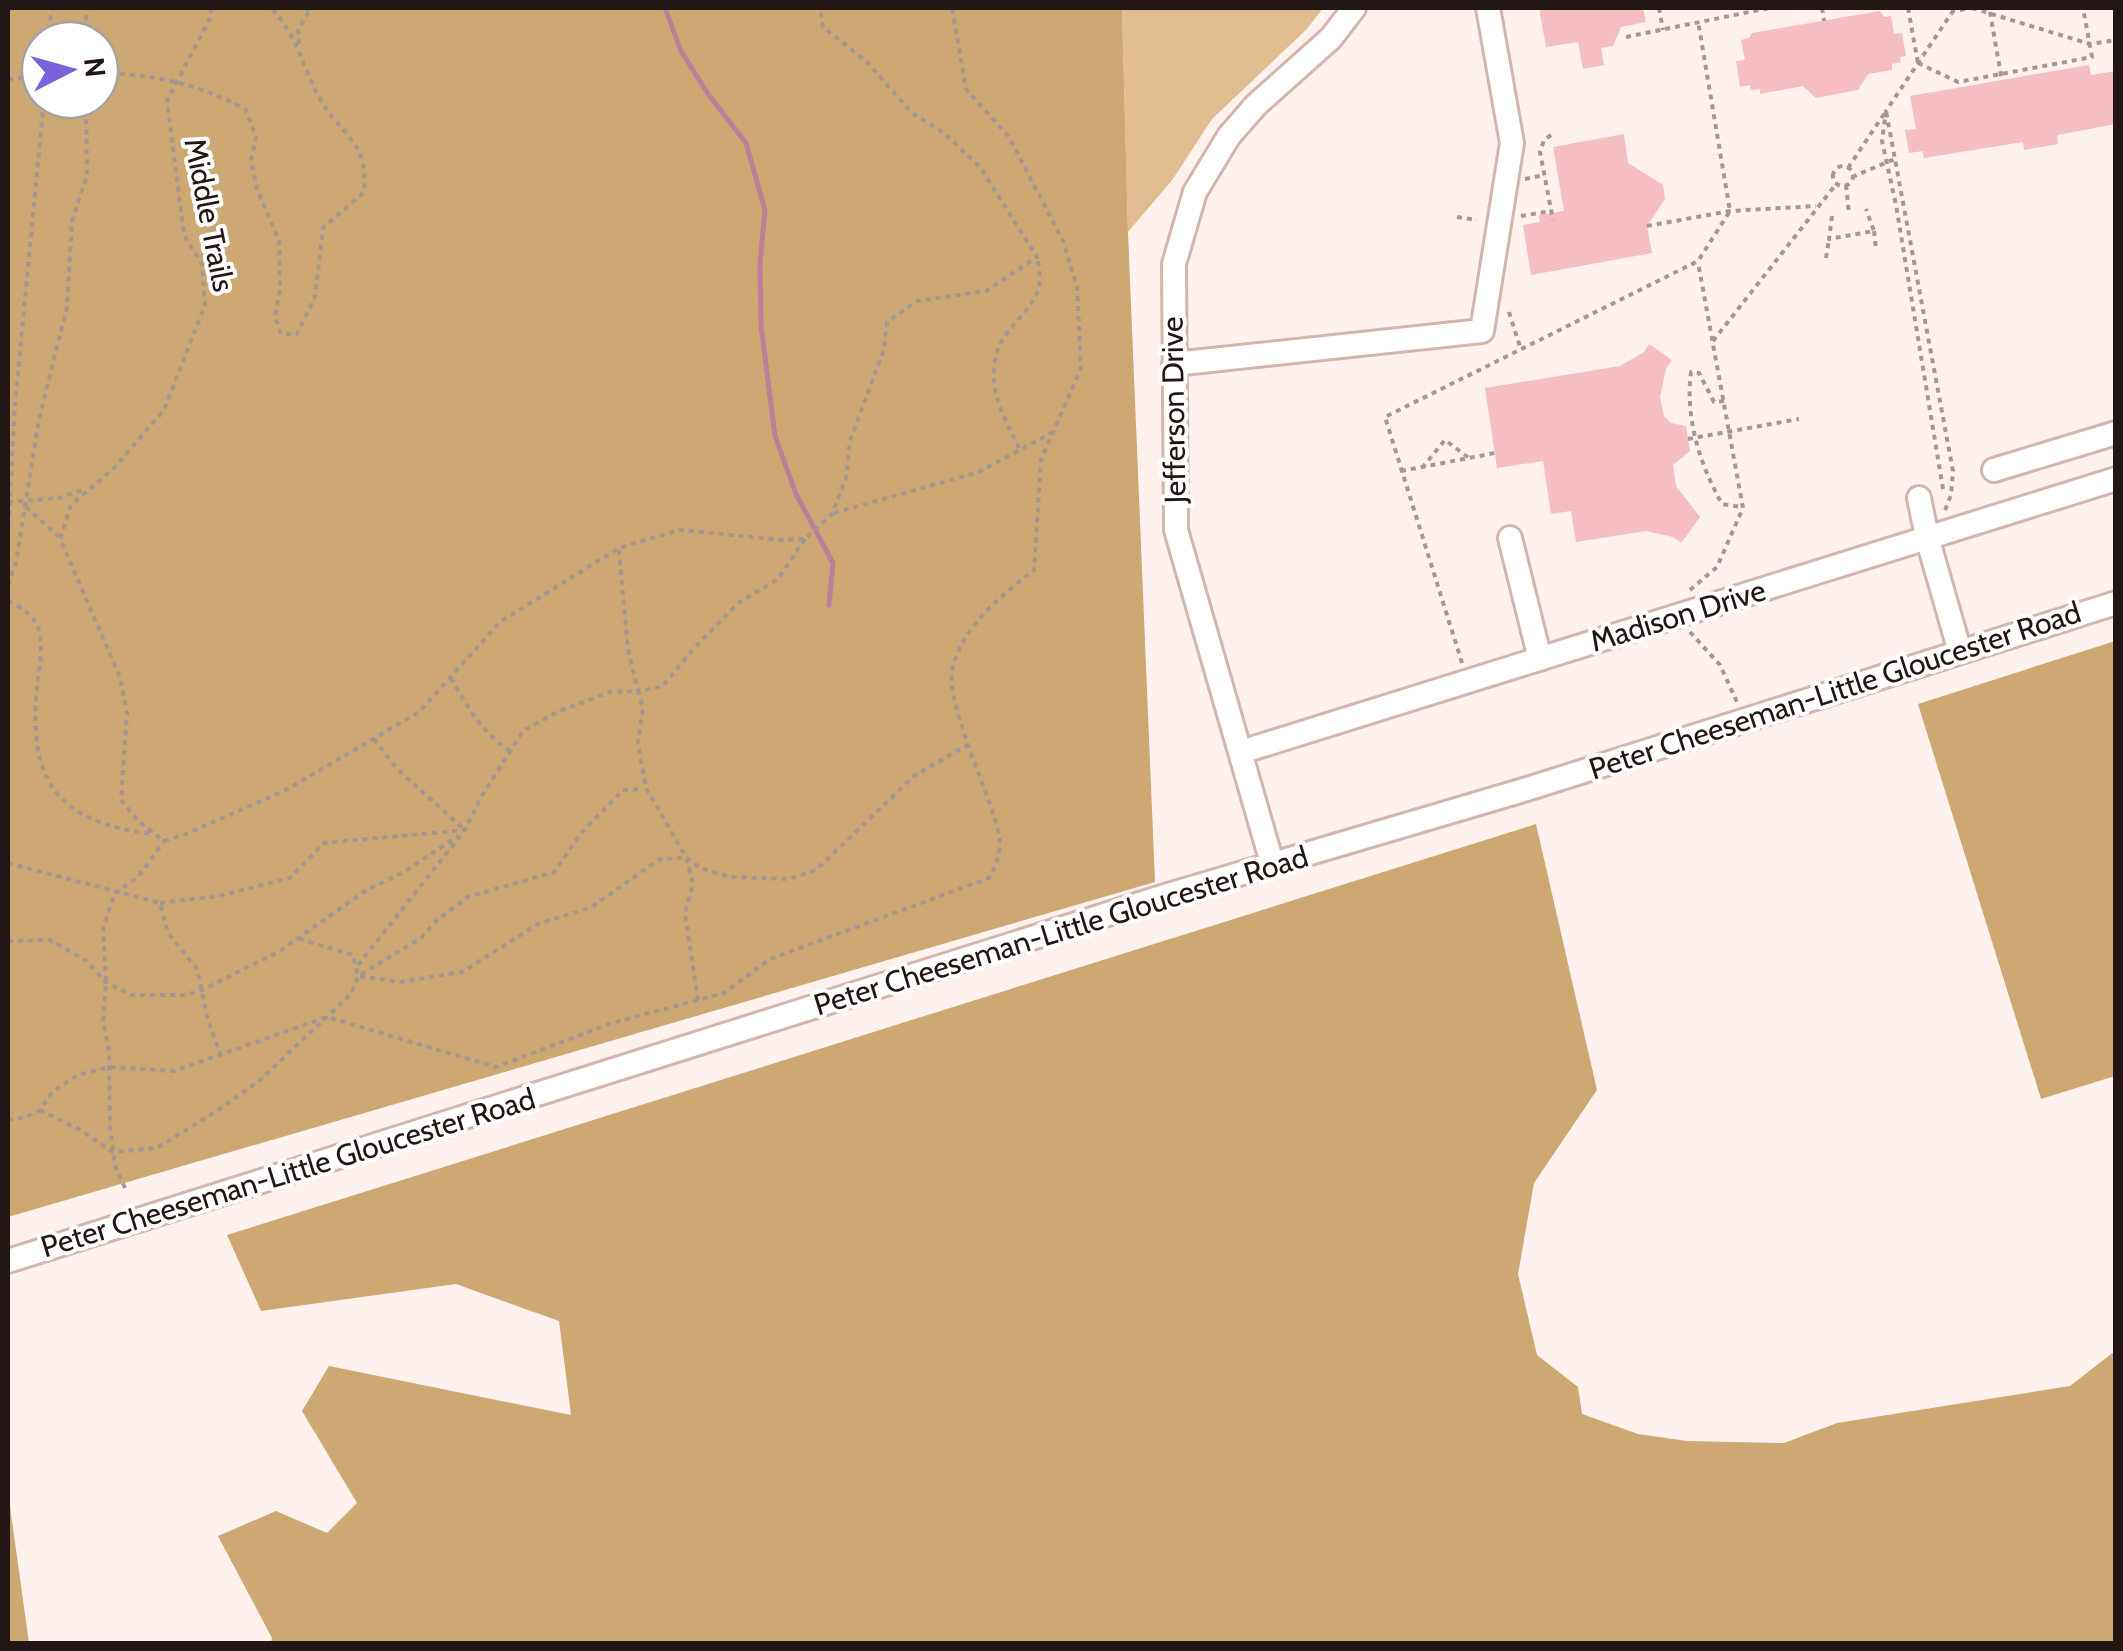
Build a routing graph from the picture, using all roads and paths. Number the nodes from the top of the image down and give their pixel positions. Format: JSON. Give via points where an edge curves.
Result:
{"nodes":[{"id":1,"x":212,"y":8,"type":"edge"},
{"id":2,"x":271,"y":8,"type":"edge"},
{"id":3,"x":295,"y":8,"type":"edge"},
{"id":4,"x":311,"y":8,"type":"edge"},
{"id":5,"x":820,"y":8,"type":"edge"},
{"id":6,"x":952,"y":8,"type":"edge"},
{"id":7,"x":1354,"y":8,"type":"edge"},
{"id":8,"x":1488,"y":8,"type":"edge"},
{"id":9,"x":1659,"y":8,"type":"edge"},
{"id":10,"x":1769,"y":8,"type":"edge"},
{"id":11,"x":1822,"y":8,"type":"edge"},
{"id":12,"x":1908,"y":8,"type":"edge"},
{"id":13,"x":1972,"y":8,"type":"edge"},
{"id":14,"x":2083,"y":8,"type":"edge"},
{"id":15,"x":1953,"y":9,"type":"edge"},
{"id":16,"x":1990,"y":12,"type":"junction"},
{"id":17,"x":1824,"y":21,"type":"dead end"},
{"id":18,"x":1698,"y":22,"type":"junction"},
{"id":19,"x":1664,"y":30,"type":"junction"},
{"id":20,"x":1626,"y":37,"type":"dead end"},
{"id":21,"x":2116,"y":40,"type":"edge"},
{"id":22,"x":2090,"y":44,"type":"junction"},
{"id":23,"x":300,"y":51,"type":"junction"},
{"id":24,"x":1918,"y":63,"type":"junction"},
{"id":25,"x":120,"y":75,"type":"edge"},
{"id":26,"x":2001,"y":77,"type":"junction"},
{"id":27,"x":175,"y":84,"type":"junction"},
{"id":28,"x":1886,"y":111,"type":"junction"},
{"id":29,"x":42,"y":120,"type":"edge"},
{"id":30,"x":87,"y":120,"type":"edge"},
{"id":31,"x":1551,"y":135,"type":"dead end"},
{"id":32,"x":1897,"y":158,"type":"junction"},
{"id":33,"x":1888,"y":162,"type":"junction"},
{"id":34,"x":1848,"y":168,"type":"junction"},
{"id":35,"x":1852,"y":177,"type":"junction"},
{"id":36,"x":1837,"y":184,"type":"junction"},
{"id":37,"x":1846,"y":184,"type":"junction"},
{"id":38,"x":1818,"y":206,"type":"junction"},
{"id":39,"x":1866,"y":209,"type":"dead end"},
{"id":40,"x":1730,"y":212,"type":"junction"},
{"id":41,"x":1849,"y":212,"type":"dead end"},
{"id":42,"x":1832,"y":216,"type":"dead end"},
{"id":43,"x":1553,"y":220,"type":"dead end"},
{"id":44,"x":1647,"y":226,"type":"dead end"},
{"id":45,"x":1874,"y":231,"type":"junction"},
{"id":46,"x":1829,"y":239,"type":"junction"},
{"id":47,"x":1876,"y":249,"type":"dead end"},
{"id":48,"x":1036,"y":257,"type":"junction"},
{"id":49,"x":1826,"y":258,"type":"dead end"},
{"id":50,"x":1698,"y":261,"type":"junction"},
{"id":51,"x":1509,"y":312,"type":"dead end"},
{"id":52,"x":1713,"y":340,"type":"junction"},
{"id":53,"x":1520,"y":350,"type":"junction"},
{"id":54,"x":1174,"y":364,"type":"junction"},
{"id":55,"x":1724,"y":401,"type":"junction"},
{"id":56,"x":1799,"y":419,"type":"dead end"},
{"id":57,"x":1053,"y":432,"type":"junction"},
{"id":58,"x":1730,"y":432,"type":"junction"},
{"id":59,"x":2116,"y":433,"type":"edge"},
{"id":60,"x":1692,"y":439,"type":"junction"},
{"id":61,"x":1020,"y":450,"type":"junction"},
{"id":62,"x":1495,"y":453,"type":"dead end"},
{"id":63,"x":1469,"y":458,"type":"junction"},
{"id":64,"x":2032,"y":458,"type":"junction"},
{"id":65,"x":1422,"y":468,"type":"junction"},
{"id":66,"x":1994,"y":470,"type":"dead end"},
{"id":67,"x":1401,"y":471,"type":"junction"},
{"id":68,"x":2116,"y":479,"type":"edge"},
{"id":69,"x":92,"y":487,"type":"junction"},
{"id":70,"x":1943,"y":488,"type":"dead end"},
{"id":71,"x":1920,"y":498,"type":"dead end"},
{"id":72,"x":9,"y":502,"type":"edge"},
{"id":73,"x":2040,"y":502,"type":"junction"},
{"id":74,"x":26,"y":505,"type":"junction"},
{"id":75,"x":1744,"y":508,"type":"junction"},
{"id":76,"x":832,"y":514,"type":"junction"},
{"id":77,"x":8,"y":536,"type":"edge"},
{"id":78,"x":1510,"y":538,"type":"dead end"},
{"id":79,"x":1927,"y":538,"type":"junction"},
{"id":80,"x":60,"y":539,"type":"junction"},
{"id":81,"x":806,"y":539,"type":"junction"},
{"id":82,"x":619,"y":548,"type":"junction"},
{"id":83,"x":8,"y":585,"type":"edge"},
{"id":84,"x":8,"y":601,"type":"edge"},
{"id":85,"x":2116,"y":603,"type":"edge"},
{"id":86,"x":1685,"y":614,"type":"junction"},
{"id":87,"x":1960,"y":652,"type":"junction"},
{"id":88,"x":1540,"y":659,"type":"junction"},
{"id":89,"x":1474,"y":664,"type":"dead end"},
{"id":90,"x":451,"y":678,"type":"junction"},
{"id":91,"x":638,"y":691,"type":"junction"},
{"id":92,"x":1738,"y":705,"type":"dead end"},
{"id":93,"x":374,"y":738,"type":"junction"},
{"id":94,"x":969,"y":744,"type":"junction"},
{"id":95,"x":510,"y":752,"type":"junction"},
{"id":96,"x":1240,"y":752,"type":"junction"},
{"id":97,"x":646,"y":788,"type":"junction"},
{"id":98,"x":465,"y":830,"type":"junction"},
{"id":99,"x":156,"y":834,"type":"junction"},
{"id":100,"x":165,"y":840,"type":"junction"},
{"id":101,"x":686,"y":857,"type":"junction"},
{"id":102,"x":8,"y":863,"type":"edge"},
{"id":103,"x":1272,"y":863,"type":"junction"},
{"id":104,"x":115,"y":893,"type":"junction"},
{"id":105,"x":160,"y":903,"type":"junction"},
{"id":106,"x":299,"y":939,"type":"junction"},
{"id":107,"x":8,"y":940,"type":"edge"},
{"id":108,"x":358,"y":965,"type":"junction"},
{"id":109,"x":358,"y":976,"type":"junction"},
{"id":110,"x":106,"y":982,"type":"junction"},
{"id":111,"x":202,"y":990,"type":"junction"},
{"id":112,"x":698,"y":1001,"type":"junction"},
{"id":113,"x":327,"y":1018,"type":"junction"},
{"id":114,"x":220,"y":1055,"type":"junction"},
{"id":115,"x":110,"y":1067,"type":"junction"},
{"id":116,"x":40,"y":1110,"type":"junction"},
{"id":117,"x":8,"y":1120,"type":"edge"},
{"id":118,"x":114,"y":1152,"type":"junction"},
{"id":119,"x":124,"y":1188,"type":"dead end"},
{"id":120,"x":8,"y":1261,"type":"edge"}],
"edges":[{"from":1,"to":27,"type":"path","name":"Middle Trails"},
{"from":2,"to":23,"type":"path"},
{"from":3,"to":4,"type":"path"},
{"from":4,"to":23,"type":"path","via":[[298,30]]},
{"from":5,"to":48,"type":"path","via":[[823,27],[980,167]]},
{"from":6,"to":57,"type":"path","via":[[966,89],[1009,137],[1063,241],[1078,287],[1081,368]]},
{"from":7,"to":54,"type":"street","name":"Jefferson Drive","via":[[1244,119],[1195,192],[1174,264]]},
{"from":8,"to":54,"type":"street","via":[[1512,143],[1482,331]]},
{"from":9,"to":19,"type":"path"},
{"from":10,"to":18,"type":"path"},
{"from":11,"to":17,"type":"path"},
{"from":12,"to":24,"type":"path"},
{"from":13,"to":15,"type":"path"},
{"from":13,"to":16,"type":"path"},
{"from":14,"to":22,"type":"path"},
{"from":15,"to":24,"type":"path"},
{"from":16,"to":22,"type":"path"},
{"from":16,"to":26,"type":"path"},
{"from":18,"to":19,"type":"path"},
{"from":18,"to":40,"type":"path"},
{"from":19,"to":20,"type":"path"},
{"from":21,"to":22,"type":"path"},
{"from":22,"to":26,"type":"path","via":[[2092,57]]},
{"from":23,"to":27,"type":"path","via":[[320,99],[353,138],[366,171],[364,192],[323,228],[315,297],[298,334],[281,334],[276,318],[278,240],[257,189],[251,160],[256,137],[246,110]]},
{"from":24,"to":26,"type":"path","via":[[1958,82]]},
{"from":24,"to":28,"type":"path"},
{"from":25,"to":27,"type":"path"},
{"from":27,"to":69,"type":"path","name":"Middle Trails","via":[[167,101],[184,235],[202,264],[205,306],[164,410]]},
{"from":28,"to":32,"type":"path"},
{"from":28,"to":33,"type":"path","via":[[1882,141]]},
{"from":28,"to":34,"type":"path"},
{"from":29,"to":72,"type":"path"},
{"from":30,"to":74,"type":"path","via":[[88,175],[72,222],[68,307]]},
{"from":31,"to":43,"type":"path","via":[[1540,152]]},
{"from":32,"to":33,"type":"path"},
{"from":32,"to":79,"type":"path","via":[[1953,471],[1951,495]]},
{"from":33,"to":35,"type":"path"},
{"from":33,"to":70,"type":"path"},
{"from":34,"to":35,"type":"path"},
{"from":34,"to":36,"type":"path","via":[[1836,169]]},
{"from":35,"to":37,"type":"path"},
{"from":36,"to":37,"type":"path"},
{"from":36,"to":38,"type":"path"},
{"from":37,"to":41,"type":"path"},
{"from":38,"to":40,"type":"path"},
{"from":38,"to":52,"type":"path"},
{"from":39,"to":45,"type":"path"},
{"from":40,"to":44,"type":"path"},
{"from":40,"to":50,"type":"path"},
{"from":42,"to":46,"type":"path"},
{"from":45,"to":46,"type":"path"},
{"from":45,"to":47,"type":"path"},
{"from":46,"to":49,"type":"path"},
{"from":48,"to":61,"type":"path","via":[[1036,294],[1007,329],[994,366],[998,405]]},
{"from":48,"to":76,"type":"path","via":[[986,291],[918,301],[888,322]]},
{"from":50,"to":52,"type":"path"},
{"from":50,"to":53,"type":"path"},
{"from":51,"to":53,"type":"path"},
{"from":52,"to":55,"type":"path"},
{"from":53,"to":67,"type":"path","via":[[1384,417]]},
{"from":54,"to":96,"type":"street","name":"Jefferson Drive","via":[[1176,530]]},
{"from":55,"to":58,"type":"path"},
{"from":55,"to":60,"type":"path","via":[[1714,402],[1698,372],[1690,372]]},
{"from":56,"to":58,"type":"path"},
{"from":57,"to":61,"type":"path"},
{"from":57,"to":94,"type":"path","via":[[1041,460],[1034,570],[967,634],[951,674]]},
{"from":58,"to":60,"type":"path"},
{"from":58,"to":75,"type":"path"},
{"from":59,"to":64,"type":"street"},
{"from":60,"to":75,"type":"path","via":[[1722,504]]},
{"from":61,"to":76,"type":"path","via":[[979,472]]},
{"from":62,"to":63,"type":"path"},
{"from":63,"to":65,"type":"path"},
{"from":63,"to":65,"type":"path","via":[[1445,440]]},
{"from":64,"to":66,"type":"street"},
{"from":64,"to":73,"type":"street"},
{"from":65,"to":67,"type":"path"},
{"from":67,"to":89,"type":"path","via":[[1464,667]]},
{"from":68,"to":73,"type":"street","name":"Madison Drive"},
{"from":69,"to":74,"type":"path"},
{"from":69,"to":80,"type":"path","name":"Middle Trails","via":[[72,505]]},
{"from":71,"to":79,"type":"street"},
{"from":72,"to":74,"type":"path"},
{"from":72,"to":77,"type":"path"},
{"from":73,"to":79,"type":"street","name":"Madison Drive"},
{"from":74,"to":80,"type":"path"},
{"from":74,"to":83,"type":"path"},
{"from":75,"to":86,"type":"path","via":[[1717,567],[1680,599]]},
{"from":76,"to":81,"type":"path"},
{"from":78,"to":88,"type":"street"},
{"from":79,"to":86,"type":"street","name":"Madison Drive"},
{"from":79,"to":87,"type":"street"},
{"from":80,"to":99,"type":"path","via":[[120,677],[127,712],[121,800]]},
{"from":81,"to":82,"type":"path","via":[[680,530]]},
{"from":81,"to":91,"type":"path","via":[[778,578],[737,604],[662,687]]},
{"from":82,"to":90,"type":"path","via":[[500,622]]},
{"from":82,"to":91,"type":"path"},
{"from":84,"to":99,"type":"path","via":[[37,625],[37,736],[46,780],[69,808],[112,828]]},
{"from":85,"to":87,"type":"street","name":"Peter Cheeseman-Little Gloucester Road"},
{"from":86,"to":88,"type":"street","name":"Madison Drive"},
{"from":86,"to":92,"type":"path","via":[[1691,633],[1726,674]]},
{"from":87,"to":103,"type":"street","name":"Peter Cheeseman-Little Gloucester Road"},
{"from":88,"to":96,"type":"street","name":"Madison Drive"},
{"from":90,"to":93,"type":"path","via":[[419,712]]},
{"from":90,"to":95,"type":"path","via":[[470,712]]},
{"from":91,"to":95,"type":"path","via":[[610,692],[557,712],[523,732]]},
{"from":91,"to":97,"type":"path"},
{"from":93,"to":98,"type":"path","via":[[398,770]]},
{"from":93,"to":100,"type":"path","via":[[286,790]]},
{"from":94,"to":101,"type":"path","via":[[914,776],[816,870],[790,880],[730,877]]},
{"from":94,"to":112,"type":"path","via":[[1002,856],[990,878],[770,959],[724,992]]},
{"from":95,"to":98,"type":"path"},
{"from":96,"to":103,"type":"street","name":"Jefferson Drive"},
{"from":97,"to":101,"type":"path"},
{"from":97,"to":109,"type":"path","via":[[622,790],[554,872],[468,897],[421,938]]},
{"from":98,"to":105,"type":"path","via":[[324,843],[290,878]]},
{"from":98,"to":106,"type":"path"},
{"from":98,"to":108,"type":"path"},
{"from":99,"to":100,"type":"path"},
{"from":100,"to":104,"type":"path","via":[[138,877]]},
{"from":101,"to":109,"type":"path","via":[[658,860],[592,907],[538,924],[462,972],[400,982]]},
{"from":101,"to":112,"type":"path"},
{"from":102,"to":104,"type":"path"},
{"from":103,"to":120,"type":"street","name":"Peter Cheeseman-Little Gloucester Road"},
{"from":104,"to":105,"type":"path"},
{"from":104,"to":110,"type":"path","via":[[103,930]]},
{"from":105,"to":111,"type":"path","via":[[168,933],[197,969]]},
{"from":106,"to":108,"type":"path","via":[[352,955]]},
{"from":106,"to":111,"type":"path"},
{"from":107,"to":110,"type":"path","via":[[50,940]]},
{"from":108,"to":109,"type":"path"},
{"from":109,"to":113,"type":"path"},
{"from":110,"to":111,"type":"path","via":[[131,994]]},
{"from":110,"to":115,"type":"path"},
{"from":111,"to":114,"type":"path"},
{"from":112,"to":113,"type":"path","via":[[496,1066]]},
{"from":113,"to":114,"type":"path"},
{"from":113,"to":118,"type":"path","via":[[259,1080],[186,1132],[157,1148]]},
{"from":114,"to":115,"type":"path","via":[[174,1071]]},
{"from":115,"to":116,"type":"path","via":[[78,1075],[53,1091]]},
{"from":115,"to":118,"type":"path"},
{"from":116,"to":117,"type":"path"},
{"from":116,"to":118,"type":"path"},
{"from":118,"to":119,"type":"path"}]}
